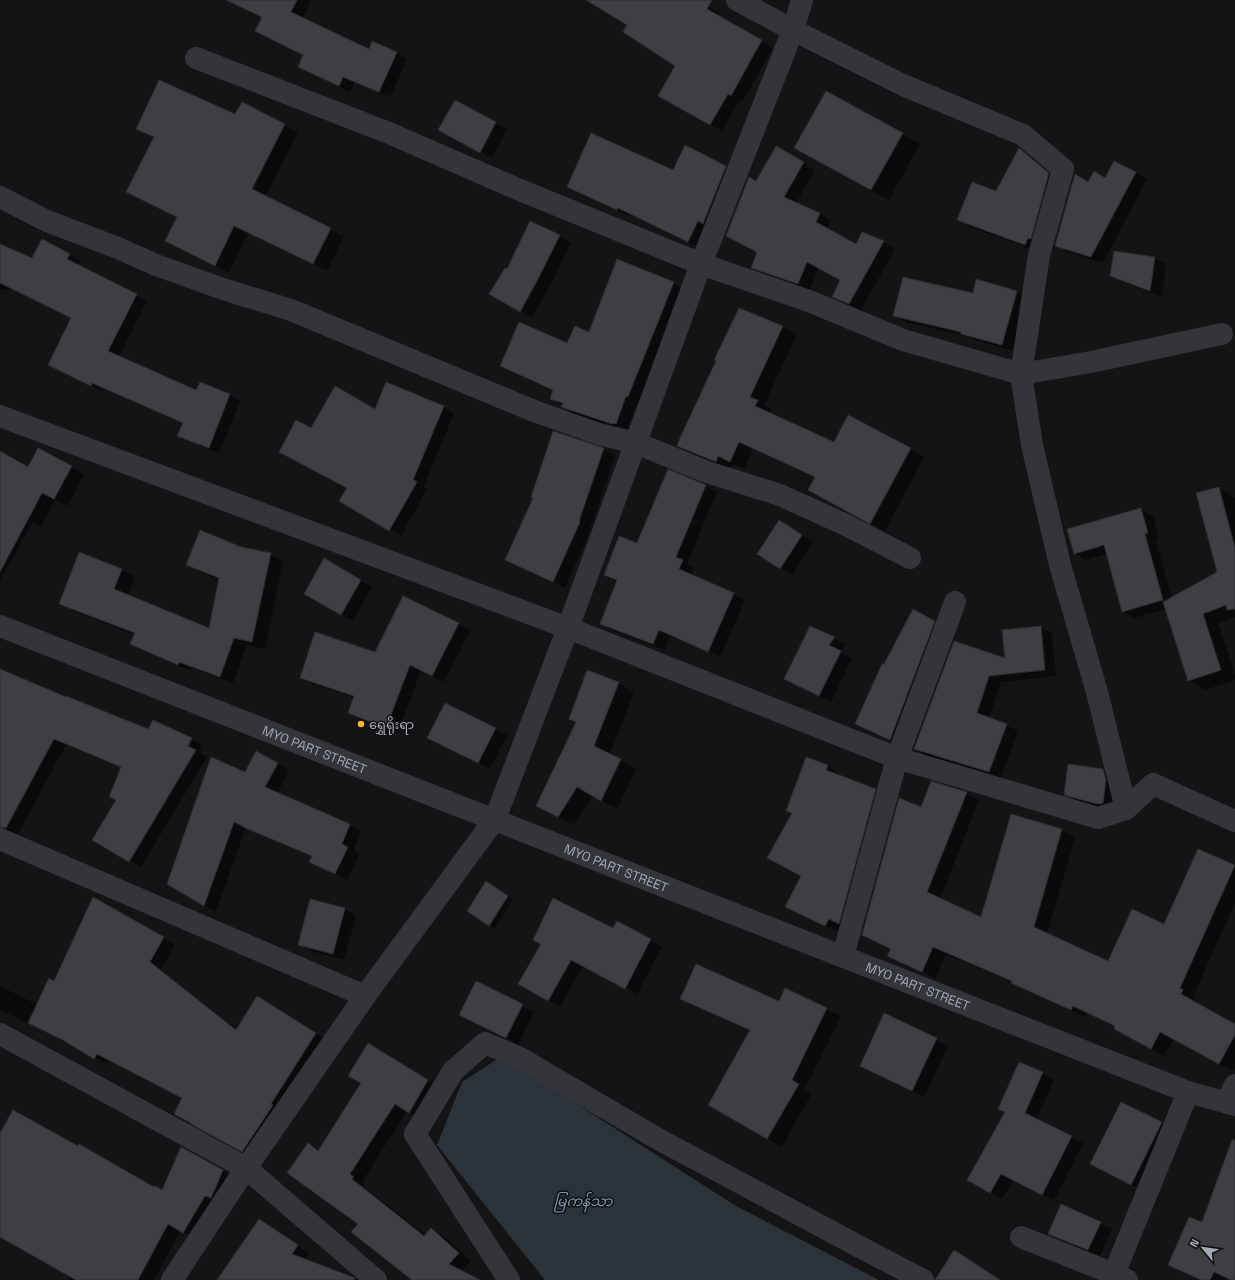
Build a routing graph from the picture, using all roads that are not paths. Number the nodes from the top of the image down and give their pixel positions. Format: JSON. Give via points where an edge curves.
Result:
{"nodes":[{"id":1,"x":737,"y":0,"type":"edge"},
{"id":2,"x":802,"y":0,"type":"edge"},
{"id":3,"x":793,"y":30,"type":"junction"},
{"id":4,"x":196,"y":58,"type":"dead end"},
{"id":5,"x":0,"y":197,"type":"edge"},
{"id":6,"x":701,"y":264,"type":"junction"},
{"id":7,"x":1222,"y":334,"type":"dead end"},
{"id":8,"x":1021,"y":374,"type":"junction"},
{"id":9,"x":0,"y":416,"type":"edge"},
{"id":10,"x":636,"y":443,"type":"junction"},
{"id":11,"x":910,"y":558,"type":"dead end"},
{"id":12,"x":955,"y":602,"type":"dead end"},
{"id":13,"x":0,"y":626,"type":"edge"},
{"id":14,"x":568,"y":628,"type":"junction"},
{"id":15,"x":897,"y":758,"type":"junction"},
{"id":16,"x":1126,"y":809,"type":"junction"},
{"id":17,"x":495,"y":819,"type":"junction"},
{"id":18,"x":1235,"y":821,"type":"edge"},
{"id":19,"x":0,"y":839,"type":"edge"},
{"id":20,"x":843,"y":956,"type":"junction"},
{"id":21,"x":365,"y":996,"type":"junction"},
{"id":22,"x":0,"y":1034,"type":"edge"},
{"id":23,"x":1188,"y":1092,"type":"junction"},
{"id":24,"x":1232,"y":1098,"type":"edge"},
{"id":25,"x":246,"y":1168,"type":"junction"},
{"id":26,"x":1021,"y":1237,"type":"dead end"},
{"id":27,"x":1121,"y":1277,"type":"edge"},
{"id":28,"x":172,"y":1280,"type":"edge"},
{"id":29,"x":376,"y":1280,"type":"edge"},
{"id":30,"x":509,"y":1280,"type":"edge"},
{"id":31,"x":923,"y":1280,"type":"edge"}],
"edges":[{"from":1,"to":3,"type":"street"},
{"from":2,"to":3,"type":"street"},
{"from":3,"to":6,"type":"street"},
{"from":3,"to":8,"type":"street","via":[[903,85],[1023,135],[1063,169],[1039,255]]},
{"from":4,"to":6,"type":"street","via":[[389,133]]},
{"from":5,"to":10,"type":"street","via":[[47,221],[156,265],[291,310],[534,411],[599,434]]},
{"from":6,"to":8,"type":"street","via":[[809,301],[903,340]]},
{"from":6,"to":10,"type":"street"},
{"from":7,"to":8,"type":"street"},
{"from":8,"to":16,"type":"street","via":[[1032,445],[1060,565],[1097,692]]},
{"from":9,"to":14,"type":"street"},
{"from":10,"to":11,"type":"street","via":[[707,472],[780,495]]},
{"from":10,"to":14,"type":"street"},
{"from":12,"to":15,"type":"street"},
{"from":13,"to":17,"type":"street","name":"MYO PART STREET"},
{"from":14,"to":15,"type":"street"},
{"from":14,"to":17,"type":"street"},
{"from":15,"to":16,"type":"street","via":[[1098,818]]},
{"from":15,"to":20,"type":"street"},
{"from":16,"to":18,"type":"street","via":[[1153,784]]},
{"from":17,"to":20,"type":"street","name":"MYO PART STREET"},
{"from":17,"to":21,"type":"street"},
{"from":19,"to":21,"type":"street"},
{"from":20,"to":23,"type":"street","name":"MYO PART STREET"},
{"from":21,"to":25,"type":"street"},
{"from":22,"to":25,"type":"street"},
{"from":23,"to":24,"type":"street","name":"MYO PART STREET"},
{"from":23,"to":27,"type":"street"},
{"from":25,"to":28,"type":"street"},
{"from":25,"to":29,"type":"street"},
{"from":26,"to":27,"type":"street"},
{"from":30,"to":31,"type":"street","via":[[414,1134],[453,1071],[485,1043],[520,1058],[660,1140]]}]}
